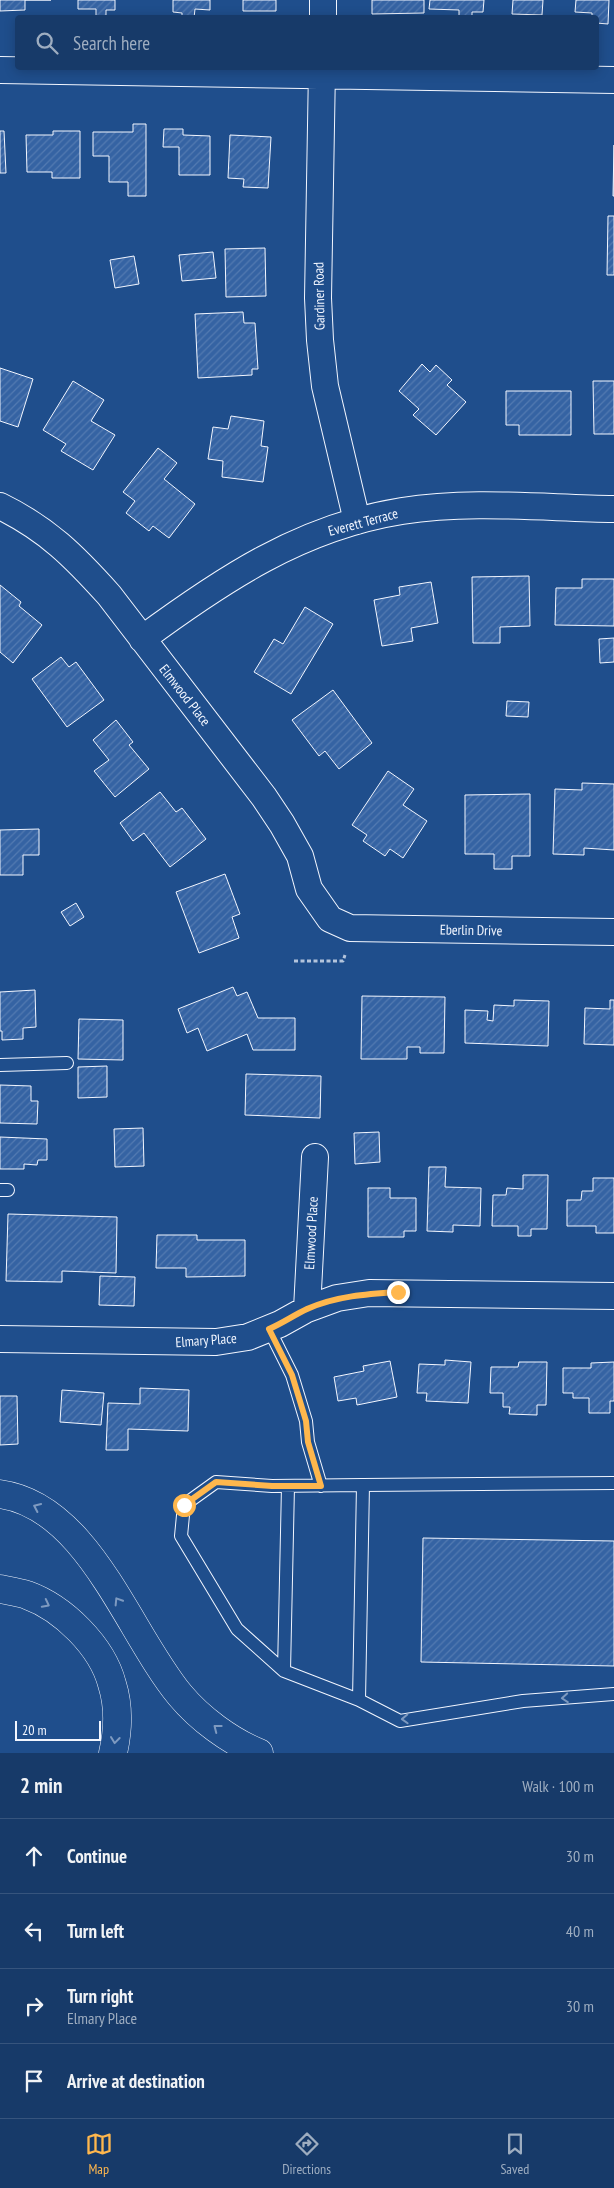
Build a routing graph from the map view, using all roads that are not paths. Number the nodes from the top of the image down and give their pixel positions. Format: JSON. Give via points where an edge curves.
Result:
{"nodes":[{"id":1,"x":323,"y":0,"type":"edge"},
{"id":2,"x":323,"y":15,"type":"edge"},
{"id":3,"x":0,"y":70,"type":"edge"},
{"id":4,"x":322,"y":71,"type":"edge"},
{"id":5,"x":614,"y":80,"type":"edge"},
{"id":6,"x":0,"y":506,"type":"edge"},
{"id":7,"x":614,"y":509,"type":"edge"},
{"id":8,"x":357,"y":521,"type":"junction"},
{"id":9,"x":142,"y":639,"type":"junction"},
{"id":10,"x":330,"y":918,"type":"joint"},
{"id":11,"x":614,"y":932,"type":"edge"},
{"id":12,"x":66,"y":1062,"type":"dead end"},
{"id":13,"x":0,"y":1065,"type":"edge"},
{"id":14,"x":315,"y":1157,"type":"dead end"},
{"id":15,"x":614,"y":1296,"type":"edge"},
{"id":16,"x":307,"y":1310,"type":"junction"},
{"id":17,"x":269,"y":1329,"type":"junction"},
{"id":18,"x":0,"y":1339,"type":"edge"},
{"id":19,"x":614,"y":1483,"type":"edge"},
{"id":20,"x":363,"y":1485,"type":"junction"},
{"id":21,"x":288,"y":1486,"type":"junction"},
{"id":22,"x":321,"y":1486,"type":"junction"},
{"id":23,"x":0,"y":1494,"type":"edge"},
{"id":24,"x":0,"y":1589,"type":"edge"},
{"id":25,"x":284,"y":1671,"type":"junction"},
{"id":26,"x":614,"y":1694,"type":"edge"},
{"id":27,"x":359,"y":1700,"type":"junction"},
{"id":28,"x":113,"y":1753,"type":"edge"},
{"id":29,"x":259,"y":1753,"type":"edge"}],
"edges":[{"from":1,"to":2,"type":"street"},
{"from":3,"to":4,"type":"street"},
{"from":4,"to":5,"type":"street"},
{"from":4,"to":8,"type":"street","name":"Gardiner Road","via":[[320,340],[325,386]]},
{"from":6,"to":9,"type":"street","name":"Elmwood Place","via":[[23,517],[56,540],[83,565]]},
{"from":7,"to":8,"type":"street","name":"Everett Terrace","via":[[445,507],[402,511]]},
{"from":8,"to":9,"type":"street","name":"Everett Terrace","via":[[272,553],[209,591]]},
{"from":9,"to":10,"type":"street","name":"Elmwood Place","via":[[264,797],[300,856],[309,889]]},
{"from":10,"to":11,"type":"street","name":"Eberlin Drive","via":[[350,928]]},
{"from":12,"to":13,"type":"lane"},
{"from":14,"to":16,"type":"street","name":"Elmwood Place"},
{"from":15,"to":16,"type":"street","name":"Elmary Place","via":[[369,1294],[337,1298]]},
{"from":16,"to":17,"type":"street","name":"Elmary Place"},
{"from":17,"to":18,"type":"street","name":"Elmary Place","via":[[248,1337],[216,1342]]},
{"from":17,"to":22,"type":"lane","via":[[292,1375]]},
{"from":19,"to":20,"type":"lane"},
{"from":20,"to":22,"type":"lane"},
{"from":20,"to":27,"type":"lane"},
{"from":21,"to":22,"type":"lane"},
{"from":21,"to":25,"type":"lane"},
{"from":21,"to":25,"type":"lane","via":[[216,1482],[184,1505],[181,1536],[237,1629]]},
{"from":29,"to":23,"type":"highway","one_way":true,"via":[[228,1737],[181,1696],[161,1670],[88,1553],[69,1530],[44,1510],[13,1496]]},
{"from":24,"to":28,"type":"highway","one_way":true,"via":[[26,1594],[56,1609],[79,1629],[98,1653],[112,1683],[118,1716]]},
{"from":25,"to":27,"type":"lane"},
{"from":26,"to":27,"type":"lane","one_way":true,"via":[[523,1701],[400,1721]]}]}
